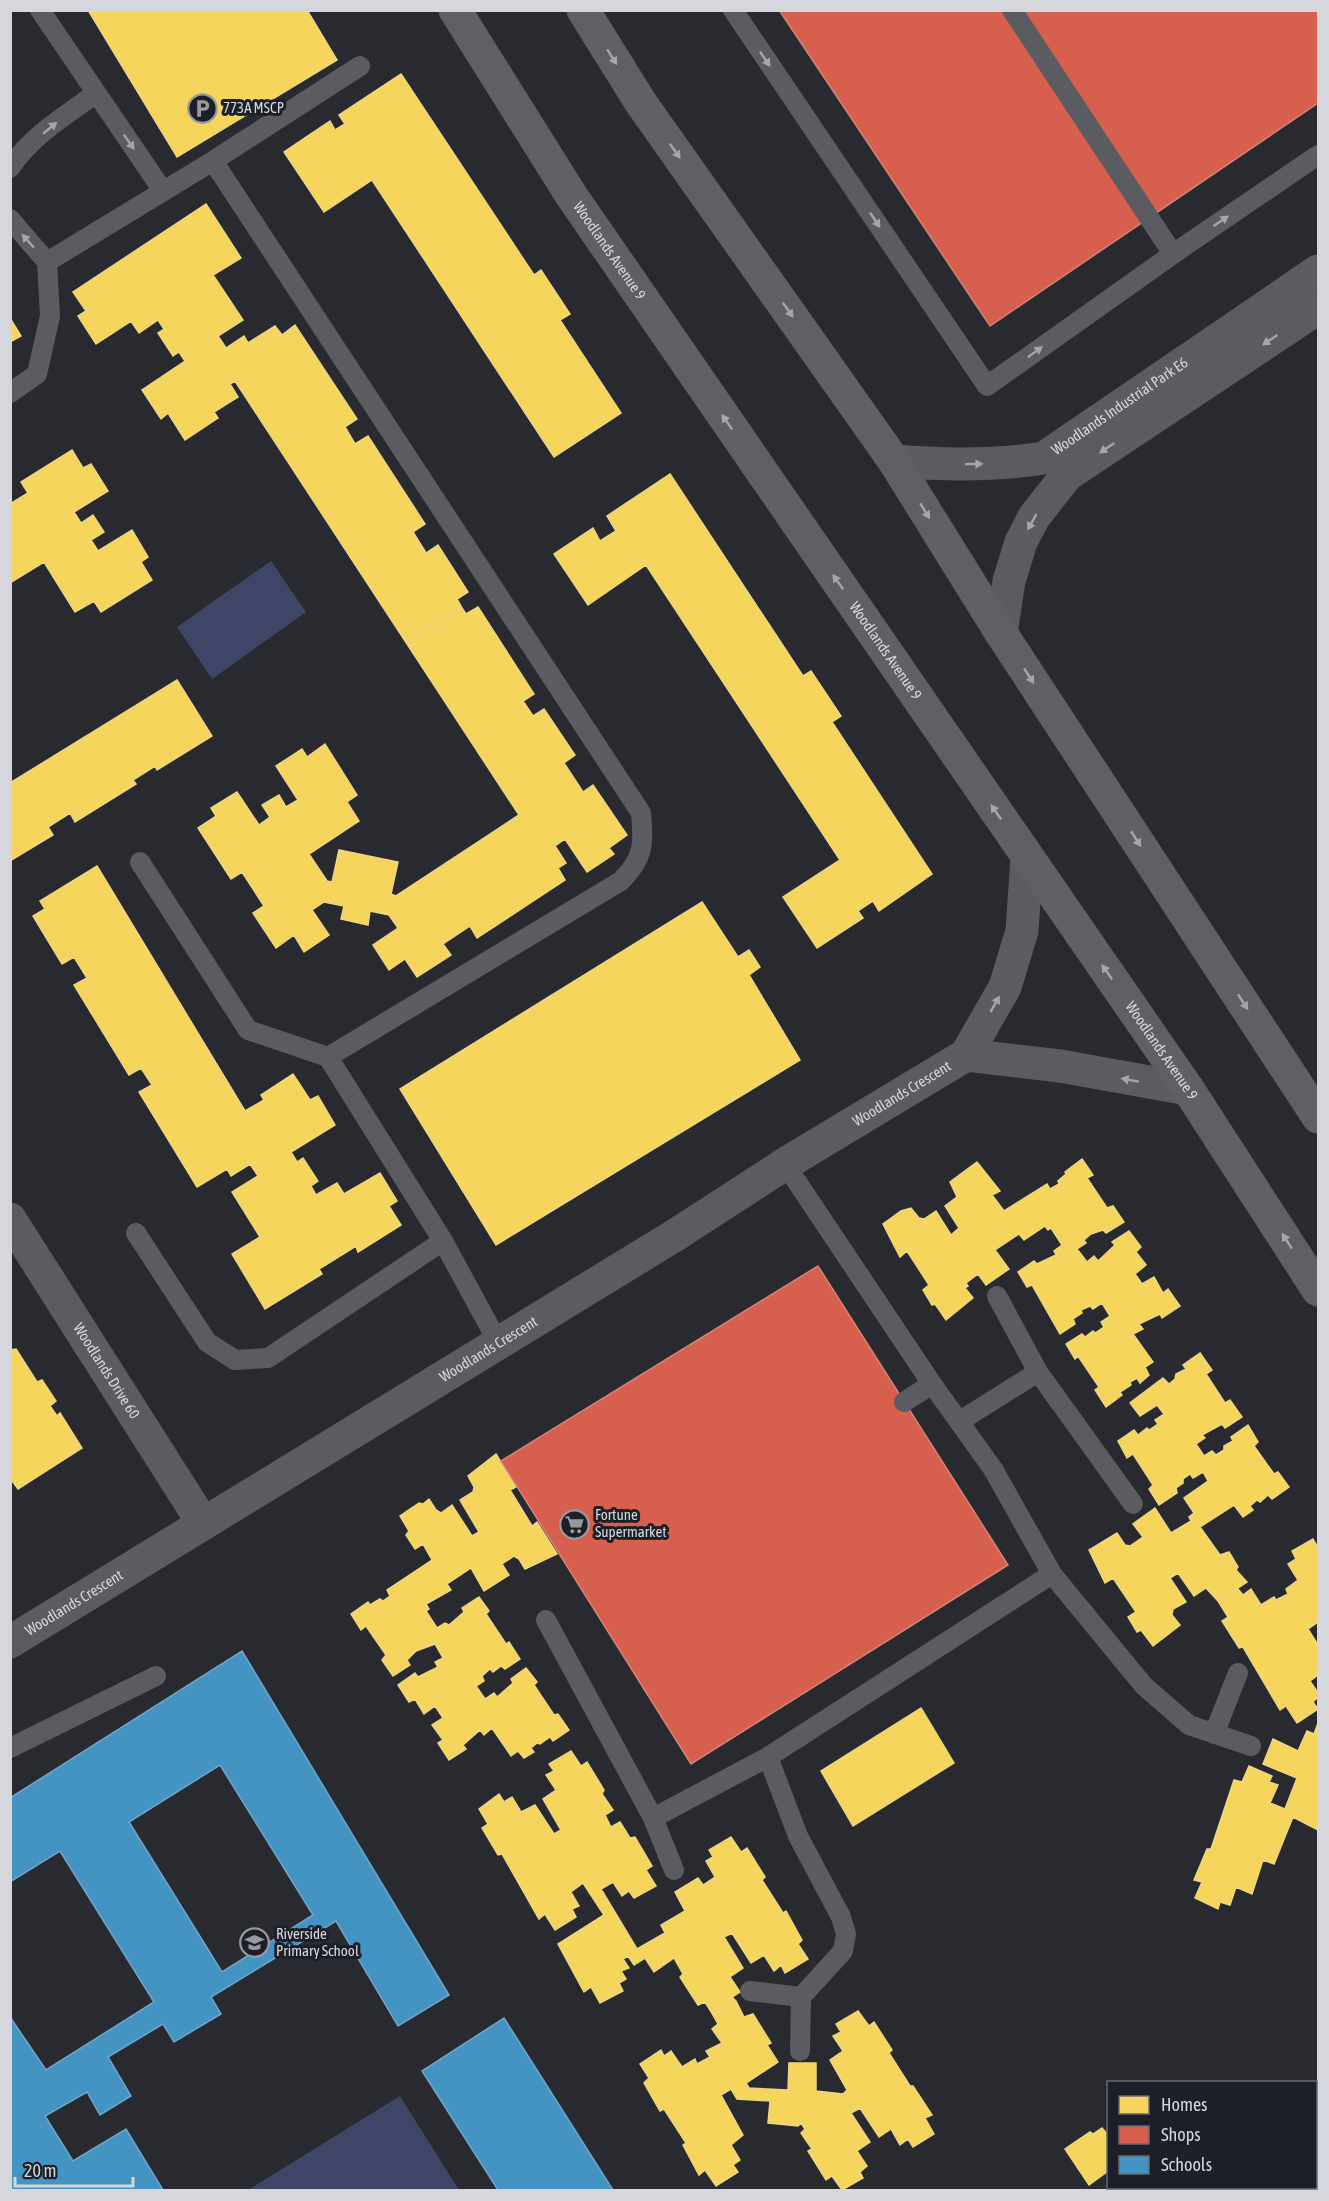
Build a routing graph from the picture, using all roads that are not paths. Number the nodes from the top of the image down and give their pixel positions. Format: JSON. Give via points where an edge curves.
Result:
{"nodes":[{"id":1,"x":40,"y":10,"type":"edge"},
{"id":2,"x":455,"y":10,"type":"edge"},
{"id":3,"x":583,"y":10,"type":"edge"},
{"id":4,"x":733,"y":10,"type":"edge"},
{"id":5,"x":1012,"y":10,"type":"edge"},
{"id":6,"x":360,"y":66,"type":"dead end"},
{"id":7,"x":95,"y":94,"type":"junction"},
{"id":8,"x":1318,"y":155,"type":"edge"},
{"id":9,"x":213,"y":161,"type":"junction"},
{"id":10,"x":10,"y":168,"type":"edge"},
{"id":11,"x":163,"y":190,"type":"junction"},
{"id":12,"x":10,"y":219,"type":"edge"},
{"id":13,"x":1173,"y":254,"type":"junction"},
{"id":14,"x":47,"y":262,"type":"junction"},
{"id":15,"x":1318,"y":271,"type":"edge"},
{"id":16,"x":1318,"y":308,"type":"edge"},
{"id":17,"x":10,"y":393,"type":"edge"},
{"id":18,"x":894,"y":461,"type":"junction"},
{"id":19,"x":1001,"y":633,"type":"junction"},
{"id":20,"x":1027,"y":857,"type":"junction"},
{"id":21,"x":140,"y":862,"type":"dead end"},
{"id":22,"x":966,"y":1055,"type":"junction"},
{"id":23,"x":328,"y":1057,"type":"junction"},
{"id":24,"x":1188,"y":1089,"type":"junction"},
{"id":25,"x":1318,"y":1117,"type":"edge"},
{"id":26,"x":785,"y":1164,"type":"junction"},
{"id":27,"x":10,"y":1218,"type":"edge"},
{"id":28,"x":136,"y":1233,"type":"dead end"},
{"id":29,"x":443,"y":1241,"type":"junction"},
{"id":30,"x":1318,"y":1290,"type":"edge"},
{"id":31,"x":997,"y":1296,"type":"dead end"},
{"id":32,"x":499,"y":1344,"type":"junction"},
{"id":33,"x":1038,"y":1372,"type":"junction"},
{"id":34,"x":932,"y":1383,"type":"junction"},
{"id":35,"x":904,"y":1402,"type":"dead end"},
{"id":36,"x":960,"y":1421,"type":"junction"},
{"id":37,"x":1133,"y":1504,"type":"dead end"},
{"id":38,"x":203,"y":1523,"type":"junction"},
{"id":39,"x":1052,"y":1575,"type":"junction"},
{"id":40,"x":546,"y":1620,"type":"dead end"},
{"id":41,"x":10,"y":1642,"type":"edge"},
{"id":42,"x":1238,"y":1673,"type":"dead end"},
{"id":43,"x":156,"y":1676,"type":"dead end"},
{"id":44,"x":1214,"y":1734,"type":"junction"},
{"id":45,"x":1251,"y":1746,"type":"dead end"},
{"id":46,"x":10,"y":1748,"type":"edge"},
{"id":47,"x":768,"y":1757,"type":"junction"},
{"id":48,"x":653,"y":1818,"type":"junction"},
{"id":49,"x":674,"y":1870,"type":"dead end"},
{"id":50,"x":750,"y":1991,"type":"dead end"},
{"id":51,"x":801,"y":1997,"type":"junction"},
{"id":52,"x":800,"y":2051,"type":"dead end"}],
"edges":[{"from":1,"to":7,"type":"lane"},
{"from":20,"to":2,"type":"main road","name":"Woodlands Avenue 9","one_way":true,"via":[[571,195]]},
{"from":3,"to":18,"type":"main road","one_way":true,"via":[[641,104]]},
{"from":4,"to":13,"type":"lane","one_way":true,"via":[[987,386]]},
{"from":5,"to":13,"type":"lane"},
{"from":6,"to":9,"type":"lane"},
{"from":10,"to":7,"type":"lane","one_way":true,"via":[[20,153]]},
{"from":7,"to":11,"type":"lane","one_way":true},
{"from":13,"to":8,"type":"lane","one_way":true},
{"from":9,"to":11,"type":"lane"},
{"from":9,"to":23,"type":"lane","via":[[641,813],[643,840],[637,865],[621,881]]},
{"from":11,"to":14,"type":"lane"},
{"from":14,"to":12,"type":"lane","one_way":true},
{"from":14,"to":17,"type":"lane","via":[[50,316],[36,374]]},
{"from":18,"to":15,"type":"street","name":"Woodlands Industrial Park E6","one_way":true,"via":[[1008,464],[1044,458]]},
{"from":16,"to":19,"type":"street","name":"Woodlands Industrial Park E6","one_way":true,"via":[[1067,475],[1034,517],[1022,542],[1009,581]]},
{"from":18,"to":19,"type":"main road","one_way":true},
{"from":19,"to":25,"type":"main road","one_way":true},
{"from":22,"to":20,"type":"street","name":"Woodlands Crescent","one_way":true,"via":[[1005,987],[1022,931]]},
{"from":24,"to":20,"type":"main road","name":"Woodlands Avenue 9","one_way":true},
{"from":21,"to":23,"type":"lane","via":[[248,1030]]},
{"from":24,"to":22,"type":"street","name":"Woodlands Crescent","one_way":true,"via":[[1047,1064]]},
{"from":22,"to":26,"type":"street","name":"Woodlands Crescent"},
{"from":23,"to":29,"type":"lane"},
{"from":30,"to":24,"type":"main road","name":"Woodlands Avenue 9","one_way":true},
{"from":26,"to":32,"type":"street","name":"Woodlands Crescent"},
{"from":26,"to":34,"type":"lane"},
{"from":27,"to":38,"type":"street","name":"Woodlands Drive 60"},
{"from":28,"to":29,"type":"lane","via":[[207,1342],[235,1360],[268,1358]]},
{"from":29,"to":32,"type":"lane"},
{"from":31,"to":33,"type":"lane"},
{"from":32,"to":38,"type":"street","name":"Woodlands Crescent"},
{"from":33,"to":36,"type":"lane"},
{"from":33,"to":37,"type":"lane"},
{"from":34,"to":35,"type":"lane"},
{"from":34,"to":36,"type":"lane"},
{"from":36,"to":39,"type":"lane","via":[[993,1469]]},
{"from":38,"to":41,"type":"street","name":"Woodlands Crescent"},
{"from":39,"to":44,"type":"lane","via":[[1144,1686],[1189,1725]]},
{"from":39,"to":47,"type":"lane"},
{"from":40,"to":48,"type":"lane"},
{"from":42,"to":44,"type":"lane"},
{"from":43,"to":46,"type":"lane"},
{"from":44,"to":45,"type":"lane"},
{"from":47,"to":48,"type":"lane"},
{"from":47,"to":51,"type":"lane","via":[[798,1836],[846,1934],[843,1951]]},
{"from":48,"to":49,"type":"lane"},
{"from":50,"to":51,"type":"lane"},
{"from":51,"to":52,"type":"lane"}]}
